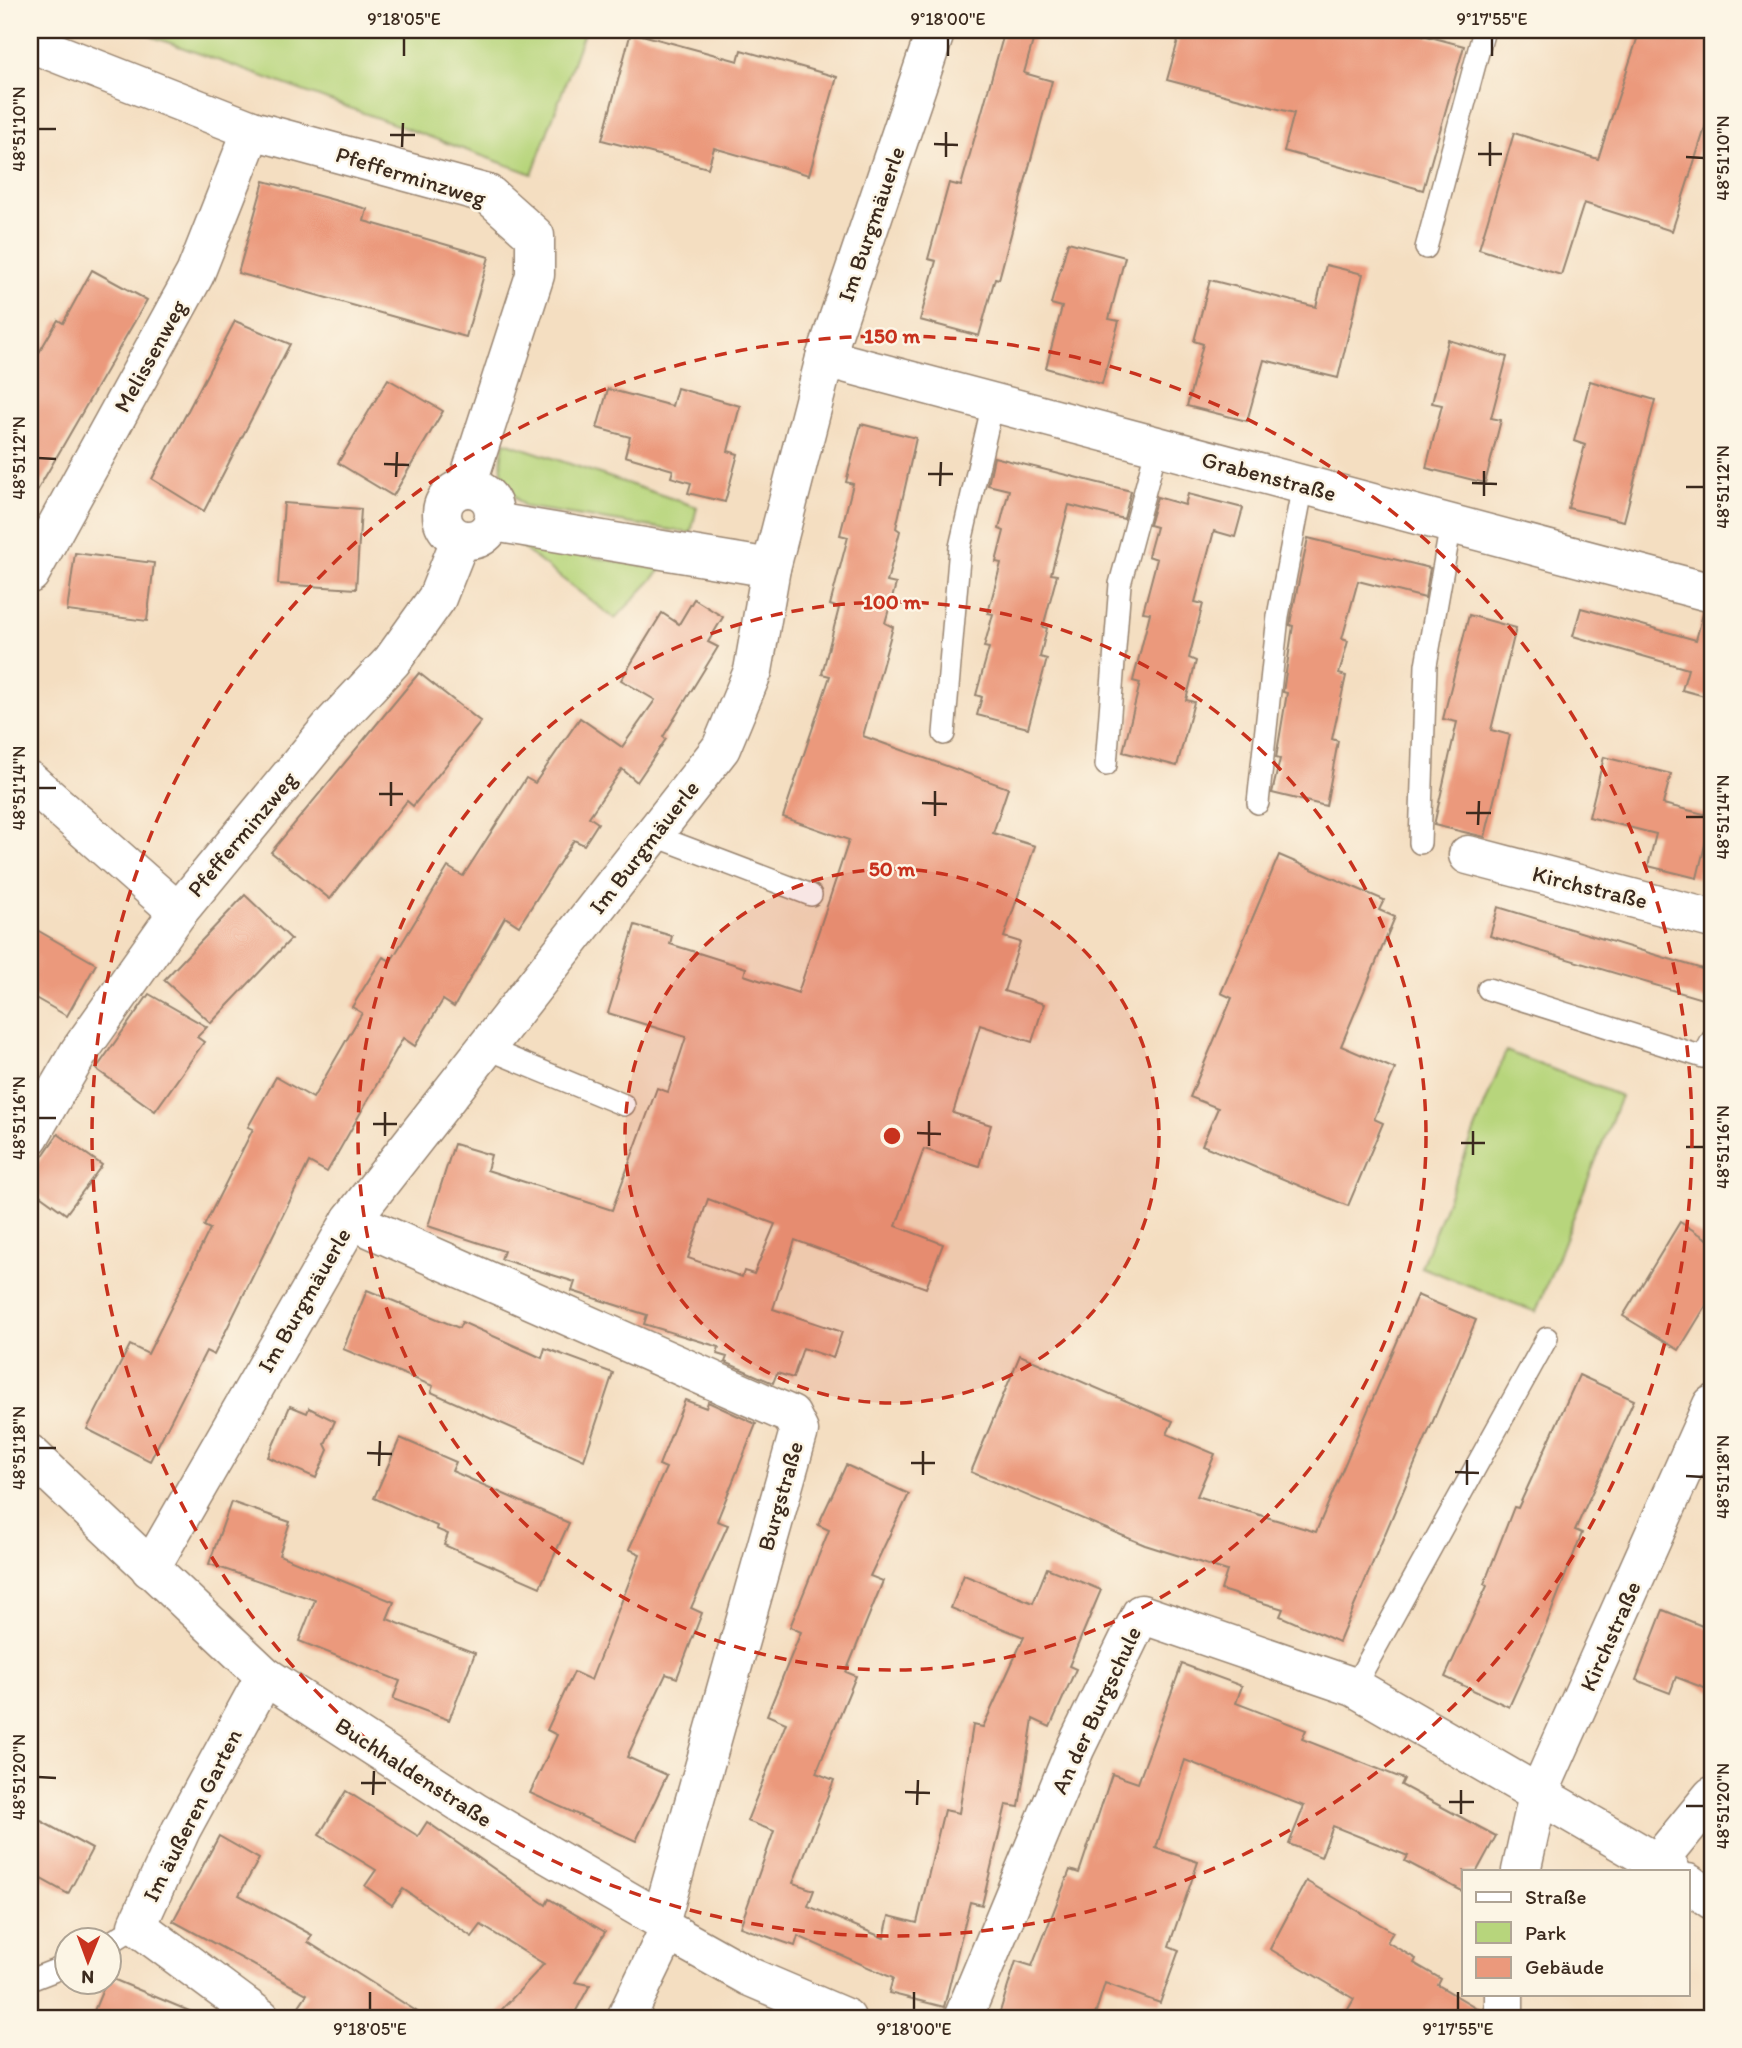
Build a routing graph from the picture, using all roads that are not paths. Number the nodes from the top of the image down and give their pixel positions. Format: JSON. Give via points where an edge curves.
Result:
{"nodes":[{"id":1,"x":936,"y":30,"type":"edge"},
{"id":2,"x":1484,"y":30,"type":"edge"},
{"id":3,"x":30,"y":43,"type":"edge"},
{"id":4,"x":252,"y":130,"type":"junction"},
{"id":5,"x":1426,"y":248,"type":"dead end"},
{"id":6,"x":825,"y":359,"type":"junction"},
{"id":7,"x":993,"y":403,"type":"junction"},
{"id":8,"x":1157,"y":446,"type":"junction"},
{"id":9,"x":1303,"y":485,"type":"junction"},
{"id":10,"x":466,"y":488,"type":"junction"},
{"id":11,"x":494,"y":522,"type":"junction"},
{"id":12,"x":1451,"y":524,"type":"junction"},
{"id":13,"x":460,"y":540,"type":"junction"},
{"id":14,"x":771,"y":568,"type":"junction"},
{"id":15,"x":30,"y":573,"type":"edge"},
{"id":16,"x":1712,"y":593,"type":"edge"},
{"id":17,"x":944,"y":734,"type":"dead end"},
{"id":18,"x":1106,"y":765,"type":"dead end"},
{"id":19,"x":30,"y":781,"type":"edge"},
{"id":20,"x":1258,"y":803,"type":"dead end"},
{"id":21,"x":653,"y":835,"type":"junction"},
{"id":22,"x":1420,"y":842,"type":"dead end"},
{"id":23,"x":1468,"y":855,"type":"dead end"},
{"id":24,"x":811,"y":895,"type":"dead end"},
{"id":25,"x":178,"y":912,"type":"junction"},
{"id":26,"x":1712,"y":919,"type":"edge"},
{"id":27,"x":1488,"y":989,"type":"dead end"},
{"id":28,"x":1712,"y":1040,"type":"edge"},
{"id":29,"x":486,"y":1048,"type":"junction"},
{"id":30,"x":624,"y":1105,"type":"dead end"},
{"id":31,"x":30,"y":1136,"type":"edge"},
{"id":32,"x":351,"y":1220,"type":"junction"},
{"id":33,"x":1547,"y":1338,"type":"dead end"},
{"id":34,"x":1712,"y":1405,"type":"edge"},
{"id":35,"x":30,"y":1454,"type":"edge"},
{"id":36,"x":150,"y":1569,"type":"junction"},
{"id":37,"x":265,"y":1676,"type":"junction"},
{"id":38,"x":1354,"y":1686,"type":"junction"},
{"id":39,"x":1538,"y":1795,"type":"junction"},
{"id":40,"x":1712,"y":1796,"type":"edge"},
{"id":41,"x":1521,"y":1870,"type":"edge"},
{"id":42,"x":1669,"y":1870,"type":"edge"},
{"id":43,"x":1673,"y":1870,"type":"edge"},
{"id":44,"x":1690,"y":1885,"type":"edge"},
{"id":45,"x":1712,"y":1900,"type":"edge"},
{"id":46,"x":665,"y":1925,"type":"junction"},
{"id":47,"x":122,"y":1935,"type":"edge"},
{"id":48,"x":52,"y":1971,"type":"edge"},
{"id":49,"x":30,"y":1980,"type":"edge"},
{"id":50,"x":1504,"y":1996,"type":"edge"},
{"id":51,"x":261,"y":2018,"type":"edge"},
{"id":52,"x":626,"y":2018,"type":"edge"},
{"id":53,"x":846,"y":2018,"type":"edge"},
{"id":54,"x":963,"y":2018,"type":"edge"},
{"id":55,"x":1504,"y":2018,"type":"edge"}],
"edges":[{"from":1,"to":6,"type":"street","name":"Im Burgmäuerle"},
{"from":2,"to":5,"type":"lane"},
{"from":3,"to":4,"type":"street","name":"Pfefferminzweg"},
{"from":4,"to":10,"type":"street","name":"Pfefferminzweg","via":[[488,194],[535,236],[535,275]]},
{"from":4,"to":15,"type":"street","name":"Melissenweg","via":[[195,275]]},
{"from":6,"to":7,"type":"street","name":"Grabenstraße"},
{"from":6,"to":14,"type":"street","name":"Im Burgmäuerle"},
{"from":7,"to":8,"type":"street","name":"Grabenstraße"},
{"from":7,"to":17,"type":"lane","via":[[960,547]]},
{"from":8,"to":9,"type":"street","name":"Grabenstraße"},
{"from":8,"to":18,"type":"lane","via":[[1120,584]]},
{"from":9,"to":12,"type":"street","name":"Grabenstraße"},
{"from":9,"to":20,"type":"lane","via":[[1278,616]]},
{"from":10,"to":11,"type":"street","via":[[479,490],[490,499]]},
{"from":10,"to":13,"type":"street","via":[[452,493],[442,513],[450,534]]},
{"from":11,"to":13,"type":"street","via":[[487,534]]},
{"from":11,"to":14,"type":"street"},
{"from":12,"to":16,"type":"street","name":"Grabenstraße"},
{"from":12,"to":22,"type":"lane","via":[[1426,665]]},
{"from":13,"to":25,"type":"street","name":"Pfefferminzweg","via":[[437,598],[392,661],[332,725]]},
{"from":14,"to":21,"type":"street","name":"Im Burgmäuerle","via":[[753,671],[722,748]]},
{"from":19,"to":25,"type":"street"},
{"from":21,"to":24,"type":"lane"},
{"from":21,"to":29,"type":"street","name":"Im Burgmäuerle"},
{"from":23,"to":26,"type":"street","name":"Kirchstraße"},
{"from":25,"to":31,"type":"street","name":"Pfefferminzweg","via":[[79,1052]]},
{"from":27,"to":28,"type":"lane","via":[[1703,1057]]},
{"from":29,"to":30,"type":"lane"},
{"from":29,"to":32,"type":"street","name":"Im Burgmäuerle"},
{"from":32,"to":36,"type":"street","name":"Im Burgmäuerle"},
{"from":32,"to":46,"type":"street","name":"Burgstraße","via":[[791,1415],[799,1431]]},
{"from":33,"to":38,"type":"lane"},
{"from":34,"to":39,"type":"street","name":"Kirchstraße"},
{"from":35,"to":36,"type":"street","name":"Buchhaldenstraße"},
{"from":36,"to":37,"type":"street","name":"Buchhaldenstraße"},
{"from":37,"to":46,"type":"street","name":"Buchhaldenstraße","via":[[475,1812]]},
{"from":37,"to":47,"type":"street","name":"Im äußeren Garten"},
{"from":38,"to":39,"type":"street","name":"An der Burgschule"},
{"from":38,"to":54,"type":"street","name":"An der Burgschule","via":[[1141,1614],[1075,1749]]},
{"from":39,"to":41,"type":"street","name":"Kirchstraße"},
{"from":39,"to":42,"type":"street","name":"An der Burgschule"},
{"from":40,"to":43,"type":"street"},
{"from":44,"to":45,"type":"street","name":"An der Burgschule"},
{"from":46,"to":52,"type":"street","name":"Burgstraße"},
{"from":46,"to":53,"type":"street","name":"Buchhaldenstraße","via":[[750,1977]]},
{"from":47,"to":51,"type":"street"},
{"from":48,"to":49,"type":"lane"},
{"from":50,"to":55,"type":"street"}]}
